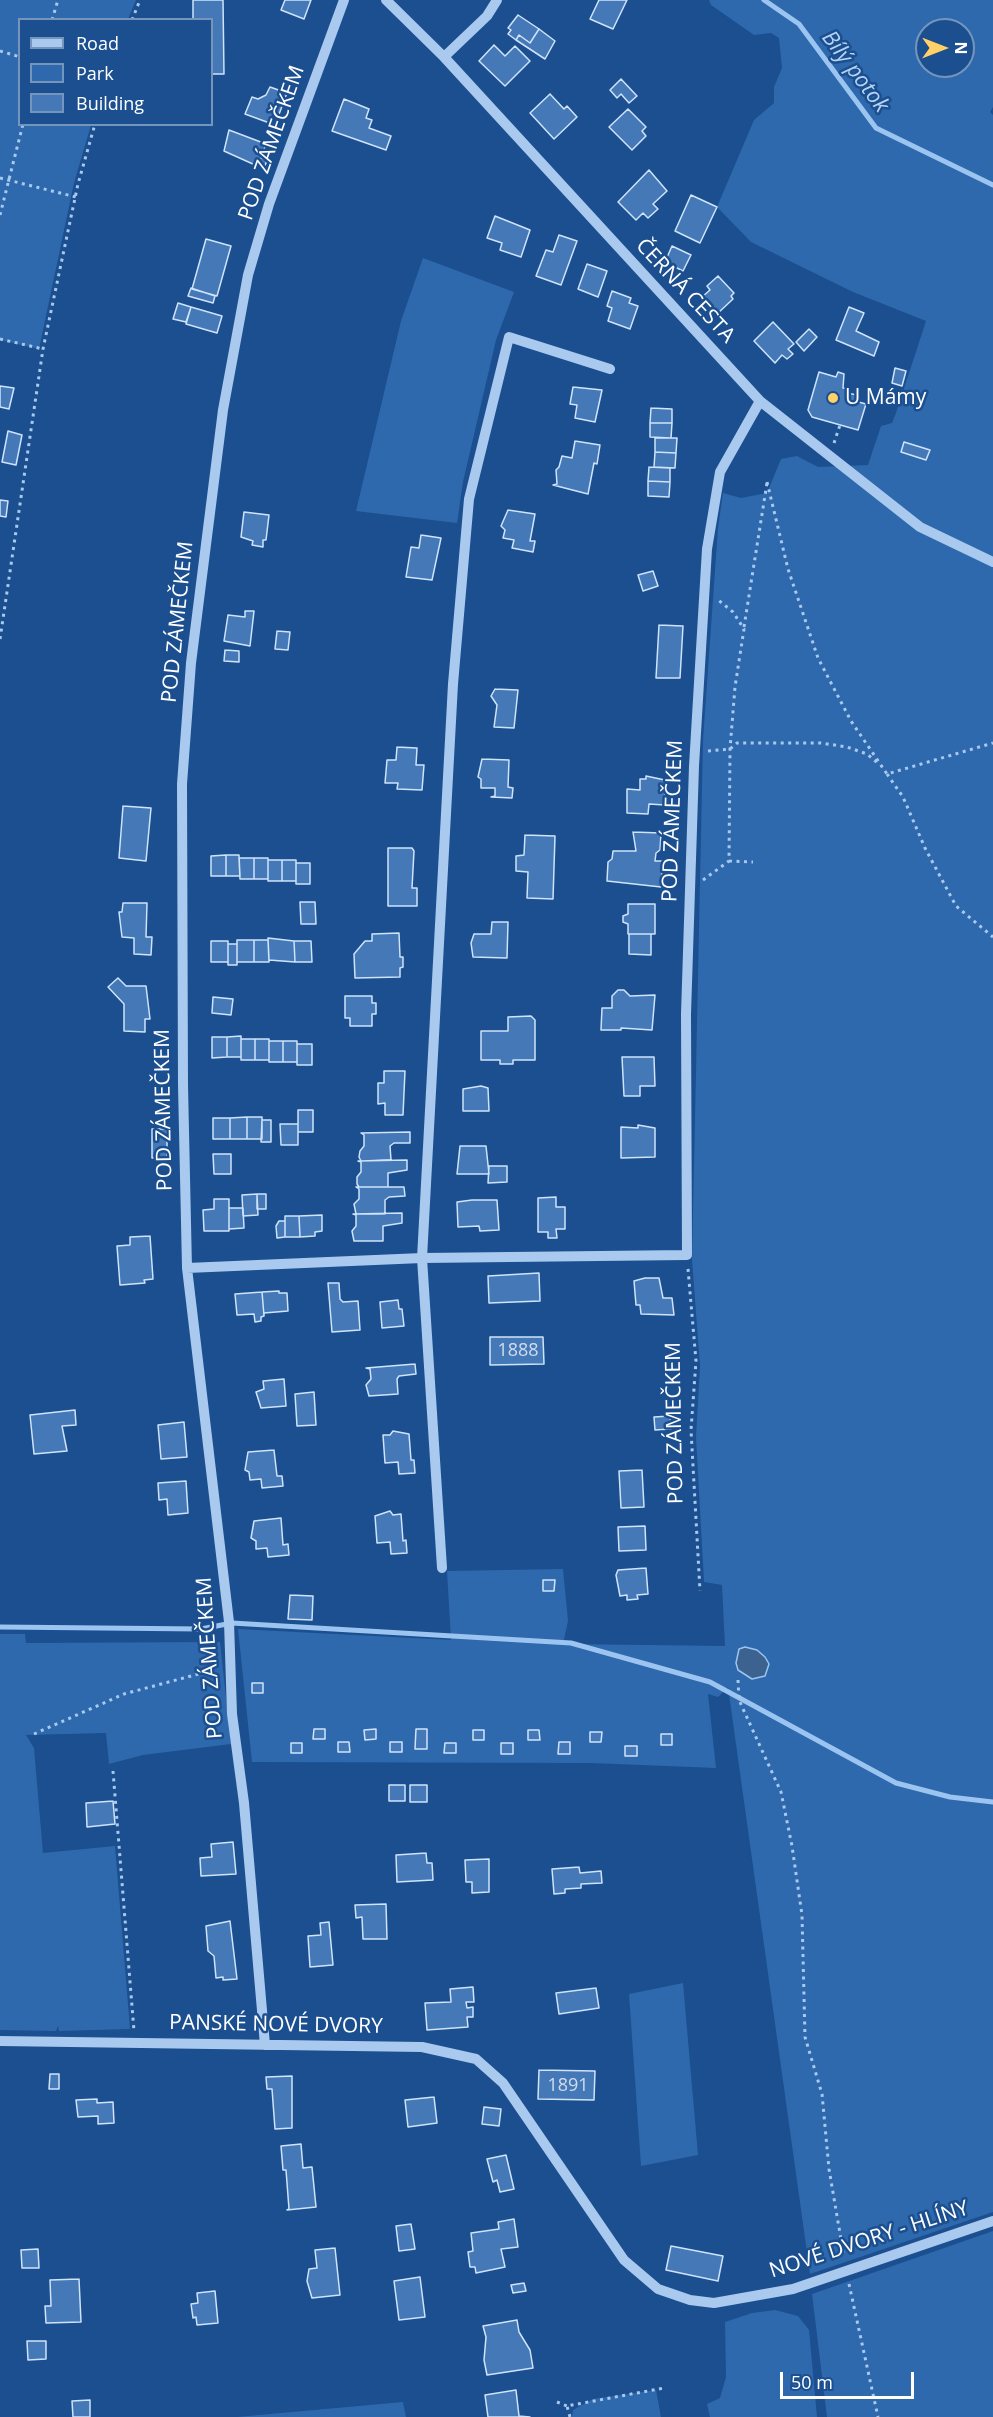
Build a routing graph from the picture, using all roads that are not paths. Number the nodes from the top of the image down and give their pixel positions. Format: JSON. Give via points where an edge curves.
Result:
{"nodes":[{"id":1,"x":344,"y":0,"type":"edge"},
{"id":2,"x":386,"y":0,"type":"edge"},
{"id":3,"x":497,"y":0,"type":"edge"},
{"id":4,"x":444,"y":57,"type":"junction"},
{"id":5,"x":610,"y":369,"type":"dead end"},
{"id":6,"x":760,"y":401,"type":"junction"},
{"id":7,"x":993,"y":562,"type":"edge"},
{"id":8,"x":422,"y":1258,"type":"junction"},
{"id":9,"x":187,"y":1268,"type":"junction"},
{"id":10,"x":442,"y":1568,"type":"dead end"},
{"id":11,"x":0,"y":2041,"type":"edge"},
{"id":12,"x":265,"y":2045,"type":"junction"},
{"id":13,"x":524,"y":2114,"type":"joint"},
{"id":14,"x":993,"y":2222,"type":"edge"}],
"edges":[{"from":1,"to":9,"type":"street","name":"POD ZÁMEČKEM","via":[[269,204],[248,275],[224,410],[190,663],[182,784],[181,902]]},
{"from":2,"to":4,"type":"street","name":"ČERNÁ CESTA"},
{"from":3,"to":4,"type":"street","via":[[487,16]]},
{"from":4,"to":6,"type":"street","name":"ČERNÁ CESTA"},
{"from":5,"to":8,"type":"street","via":[[509,337],[469,499],[453,684]]},
{"from":6,"to":7,"type":"street","name":"ČERNÁ CESTA","via":[[920,527]]},
{"from":6,"to":8,"type":"street","name":"POD ZÁMEČKEM","via":[[720,472],[707,549],[686,1014],[687,1255]]},
{"from":8,"to":9,"type":"street"},
{"from":8,"to":10,"type":"street"},
{"from":9,"to":12,"type":"street","name":"POD ZÁMEČKEM","via":[[229,1624],[232,1714],[244,1803]]},
{"from":11,"to":12,"type":"street","name":"PANSKÉ NOVÉ DVORY"},
{"from":12,"to":13,"type":"street","name":"PANSKÉ NOVÉ DVORY","via":[[422,2047],[476,2059],[503,2083]]},
{"from":13,"to":14,"type":"street","name":"NOVÉ DVORY - HLÍNY","via":[[624,2260],[658,2289],[690,2300],[714,2303],[793,2289]]}]}
